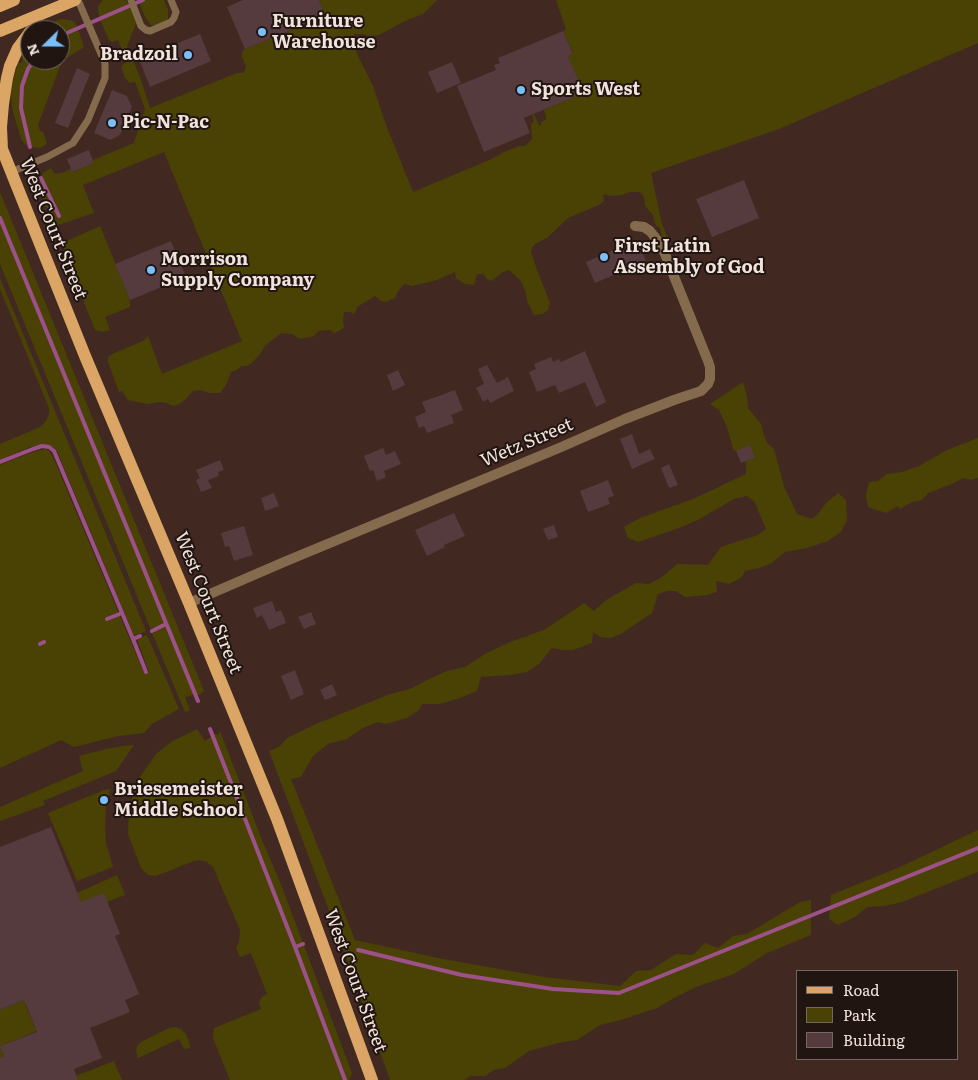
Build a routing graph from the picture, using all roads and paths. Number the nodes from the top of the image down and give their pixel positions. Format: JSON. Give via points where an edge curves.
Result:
{"nodes":[{"id":1,"x":14,"y":0,"type":"edge"},
{"id":2,"x":77,"y":0,"type":"edge"},
{"id":3,"x":131,"y":0,"type":"edge"},
{"id":4,"x":171,"y":0,"type":"edge"},
{"id":5,"x":63,"y":5,"type":"junction"},
{"id":6,"x":0,"y":6,"type":"edge"},
{"id":7,"x":43,"y":20,"type":"edge"},
{"id":8,"x":0,"y":31,"type":"edge"},
{"id":9,"x":20,"y":45,"type":"edge"},
{"id":10,"x":1,"y":147,"type":"edge"},
{"id":11,"x":11,"y":172,"type":"junction"},
{"id":12,"x":635,"y":226,"type":"dead end"},
{"id":13,"x":189,"y":603,"type":"junction"},
{"id":14,"x":372,"y":1080,"type":"edge"}],
"edges":[{"from":1,"to":6,"type":"main road"},
{"from":2,"to":5,"type":"main road"},
{"from":2,"to":11,"type":"lane","via":[[105,63],[105,78],[88,120],[72,143]]},
{"from":3,"to":4,"type":"lane","via":[[141,26],[150,30],[174,18],[176,12]]},
{"from":5,"to":7,"type":"main road"},
{"from":5,"to":8,"type":"main road"},
{"from":9,"to":10,"type":"main road","via":[[4,89]]},
{"from":10,"to":11,"type":"main road","name":"West Court Street"},
{"from":11,"to":13,"type":"main road","name":"West Court Street"},
{"from":12,"to":13,"type":"street","name":"Wetz Street","via":[[650,231],[665,254],[710,367],[708,384],[701,391],[625,419]]},
{"from":13,"to":14,"type":"main road","name":"West Court Street","via":[[277,819]]}]}
